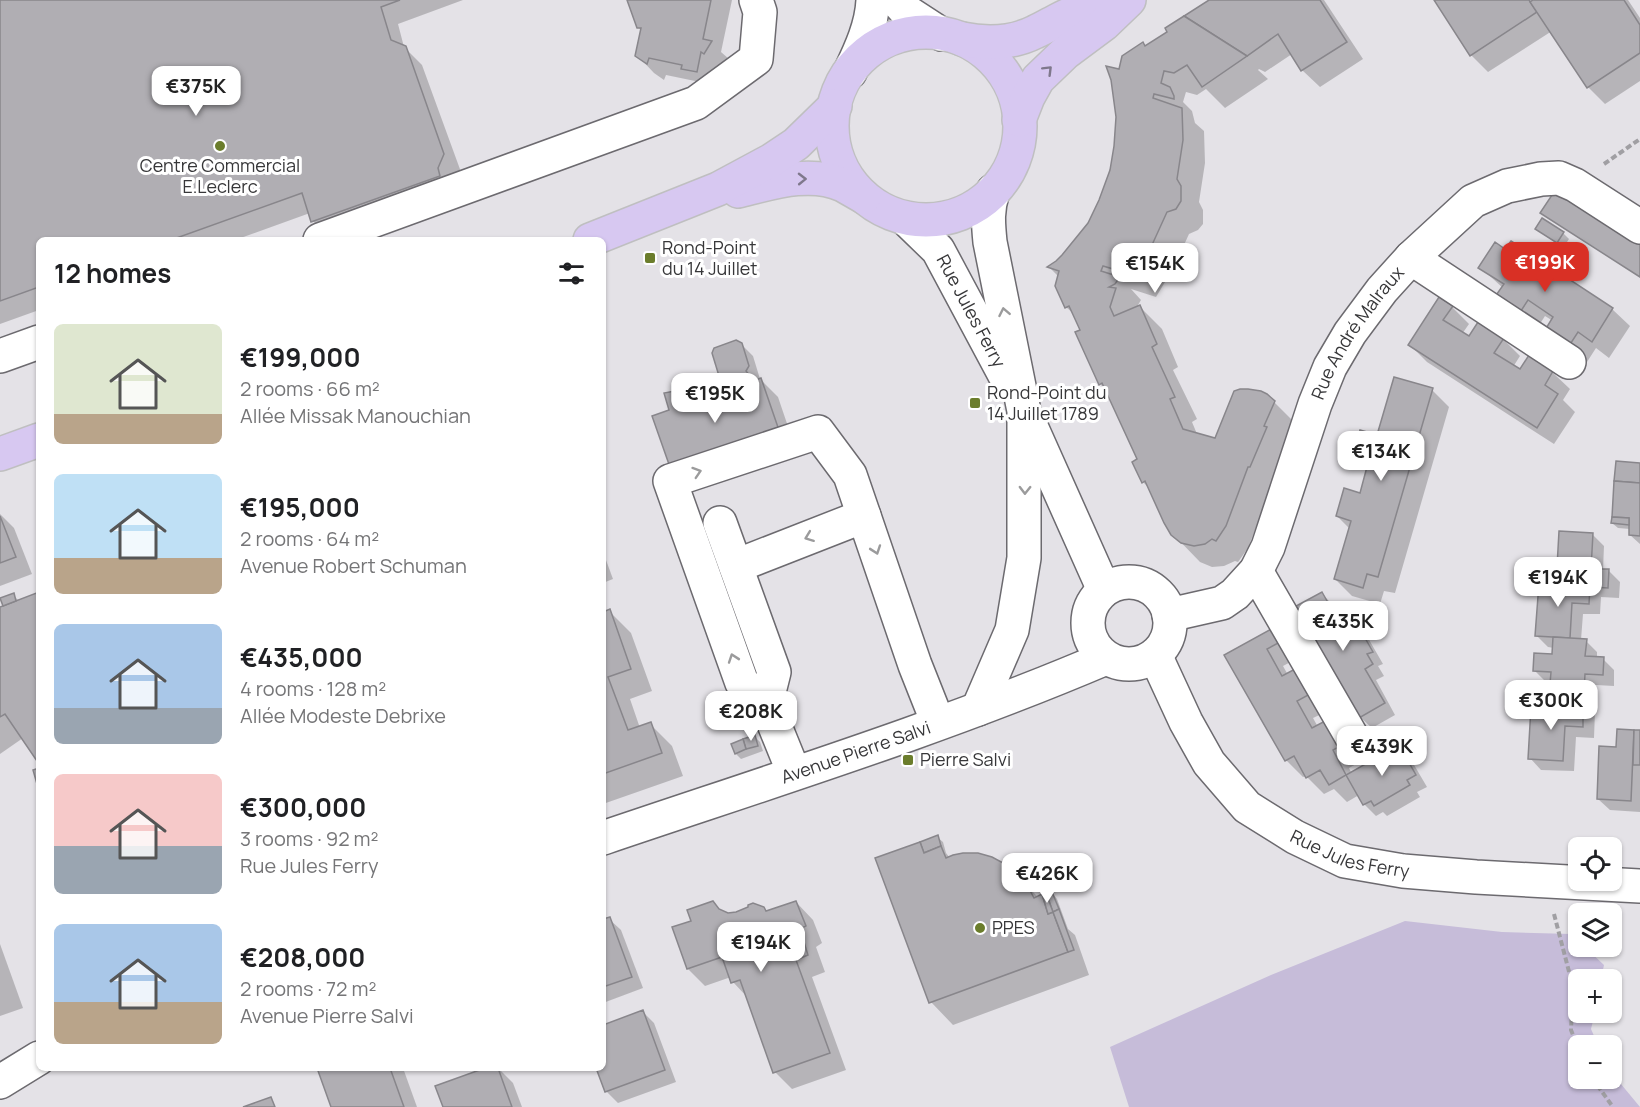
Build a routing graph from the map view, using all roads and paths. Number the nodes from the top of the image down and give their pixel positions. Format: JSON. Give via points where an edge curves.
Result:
{"nodes":[{"id":1,"x":756,"y":0,"type":"edge"},
{"id":2,"x":873,"y":0,"type":"edge"},
{"id":3,"x":896,"y":0,"type":"edge"},
{"id":4,"x":1104,"y":0,"type":"edge"},
{"id":5,"x":1129,"y":0,"type":"edge"},
{"id":6,"x":949,"y":36,"type":"junction"},
{"id":7,"x":850,"y":72,"type":"junction"},
{"id":8,"x":835,"y":106,"type":"junction"},
{"id":9,"x":1019,"y":120,"type":"junction"},
{"id":10,"x":1640,"y":139,"type":"edge"},
{"id":11,"x":1575,"y":185,"type":"junction"},
{"id":12,"x":993,"y":191,"type":"junction"},
{"id":13,"x":864,"y":197,"type":"junction"},
{"id":14,"x":664,"y":211,"type":"junction"},
{"id":15,"x":906,"y":219,"type":"junction"},
{"id":16,"x":1640,"y":227,"type":"edge"},
{"id":17,"x":328,"y":237,"type":"edge"},
{"id":18,"x":598,"y":237,"type":"edge"},
{"id":19,"x":1411,"y":258,"type":"junction"},
{"id":20,"x":36,"y":343,"type":"edge"},
{"id":21,"x":0,"y":356,"type":"edge"},
{"id":22,"x":1569,"y":362,"type":"dead end"},
{"id":23,"x":1024,"y":411,"type":"junction"},
{"id":24,"x":36,"y":441,"type":"edge"},
{"id":25,"x":0,"y":454,"type":"edge"},
{"id":26,"x":864,"y":516,"type":"junction"},
{"id":27,"x":720,"y":523,"type":"dead end"},
{"id":28,"x":736,"y":566,"type":"junction"},
{"id":29,"x":1256,"y":571,"type":"junction"},
{"id":30,"x":1104,"y":590,"type":"junction"},
{"id":31,"x":1169,"y":615,"type":"junction"},
{"id":32,"x":1155,"y":655,"type":"junction"},
{"id":33,"x":1106,"y":658,"type":"junction"},
{"id":34,"x":766,"y":704,"type":"junction"},
{"id":35,"x":978,"y":709,"type":"junction"},
{"id":36,"x":938,"y":723,"type":"junction"},
{"id":37,"x":1356,"y":744,"type":"dead end"},
{"id":38,"x":794,"y":773,"type":"junction"},
{"id":39,"x":606,"y":837,"type":"edge"},
{"id":40,"x":1547,"y":881,"type":"junction"},
{"id":41,"x":1640,"y":886,"type":"edge"},
{"id":42,"x":1573,"y":1035,"type":"edge"},
{"id":43,"x":36,"y":1060,"type":"edge"},
{"id":44,"x":0,"y":1082,"type":"edge"},
{"id":45,"x":1600,"y":1089,"type":"edge"},
{"id":46,"x":1613,"y":1107,"type":"edge"}],
"edges":[{"from":1,"to":17,"type":"street","via":[[760,12],[756,59],[696,103]]},
{"from":2,"to":7,"type":"street","via":[[861,48]]},
{"from":3,"to":6,"type":"street","via":[[907,12]]},
{"from":4,"to":6,"type":"main road","via":[[1015,40],[978,42]]},
{"from":9,"to":5,"type":"main road","one_way":true,"via":[[1038,79]]},
{"from":6,"to":7,"type":"main road","via":[[931,32],[903,35],[877,46]]},
{"from":6,"to":9,"type":"main road","via":[[983,51],[1002,71],[1015,97]]},
{"from":7,"to":8,"type":"main road","via":[[840,87]]},
{"from":8,"to":13,"type":"main road","via":[[833,142],[842,168]]},
{"from":8,"to":14,"type":"main road","via":[[796,144],[772,160],[718,189]]},
{"from":9,"to":12,"type":"main road","via":[[1016,152]]},
{"from":10,"to":11,"type":"path"},
{"from":11,"to":16,"type":"street","name":"Rue André Malraux"},
{"from":11,"to":19,"type":"street","name":"Rue André Malraux","via":[[1559,178],[1541,179],[1507,186],[1473,201]]},
{"from":12,"to":15,"type":"main road","via":[[961,214],[934,220]]},
{"from":23,"to":12,"type":"street","name":"Rue Jules Ferry","one_way":true,"via":[[990,242],[987,220]]},
{"from":14,"to":13,"type":"main road","one_way":true,"via":[[779,181],[805,178],[842,185]]},
{"from":13,"to":15,"type":"main road","via":[[879,209]]},
{"from":14,"to":18,"type":"main road"},
{"from":15,"to":23,"type":"street","name":"Rue Jules Ferry","via":[[938,250]]},
{"from":19,"to":22,"type":"street"},
{"from":19,"to":29,"type":"street","name":"Rue André Malraux","via":[[1350,333],[1330,367],[1268,547]]},
{"from":20,"to":21,"type":"street"},
{"from":23,"to":30,"type":"street","name":"Rue Jules Ferry"},
{"from":23,"to":35,"type":"street","one_way":true,"via":[[1024,558],[1012,630]]},
{"from":24,"to":25,"type":"main road"},
{"from":26,"to":28,"type":"street","one_way":true},
{"from":34,"to":26,"type":"street","one_way":true,"via":[[742,683],[670,481],[818,432],[850,475]]},
{"from":26,"to":36,"type":"street","one_way":true},
{"from":27,"to":28,"type":"street"},
{"from":28,"to":34,"type":"street","via":[[774,672]]},
{"from":29,"to":31,"type":"street","name":"Rue André Malraux","via":[[1222,603]]},
{"from":29,"to":37,"type":"street"},
{"from":30,"to":31,"type":"street","via":[[1130,582],[1143,585],[1165,602]]},
{"from":30,"to":33,"type":"street","via":[[1089,611],[1088,624],[1096,649]]},
{"from":31,"to":32,"type":"street","via":[[1168,637]]},
{"from":32,"to":33,"type":"street","via":[[1131,665]]},
{"from":32,"to":40,"type":"street","name":"Rue Jules Ferry","via":[[1209,763],[1247,807],[1295,837],[1345,861],[1403,871]]},
{"from":33,"to":35,"type":"street","name":"Avenue Pierre Salvi"},
{"from":34,"to":38,"type":"street"},
{"from":35,"to":36,"type":"street","name":"Avenue Pierre Salvi"},
{"from":36,"to":38,"type":"street","name":"Avenue Pierre Salvi"},
{"from":38,"to":39,"type":"street","name":"Avenue Pierre Salvi"},
{"from":40,"to":41,"type":"street","name":"Rue Jules Ferry"},
{"from":40,"to":42,"type":"path","via":[[1573,987]]},
{"from":43,"to":44,"type":"street"},
{"from":45,"to":46,"type":"path"}]}
